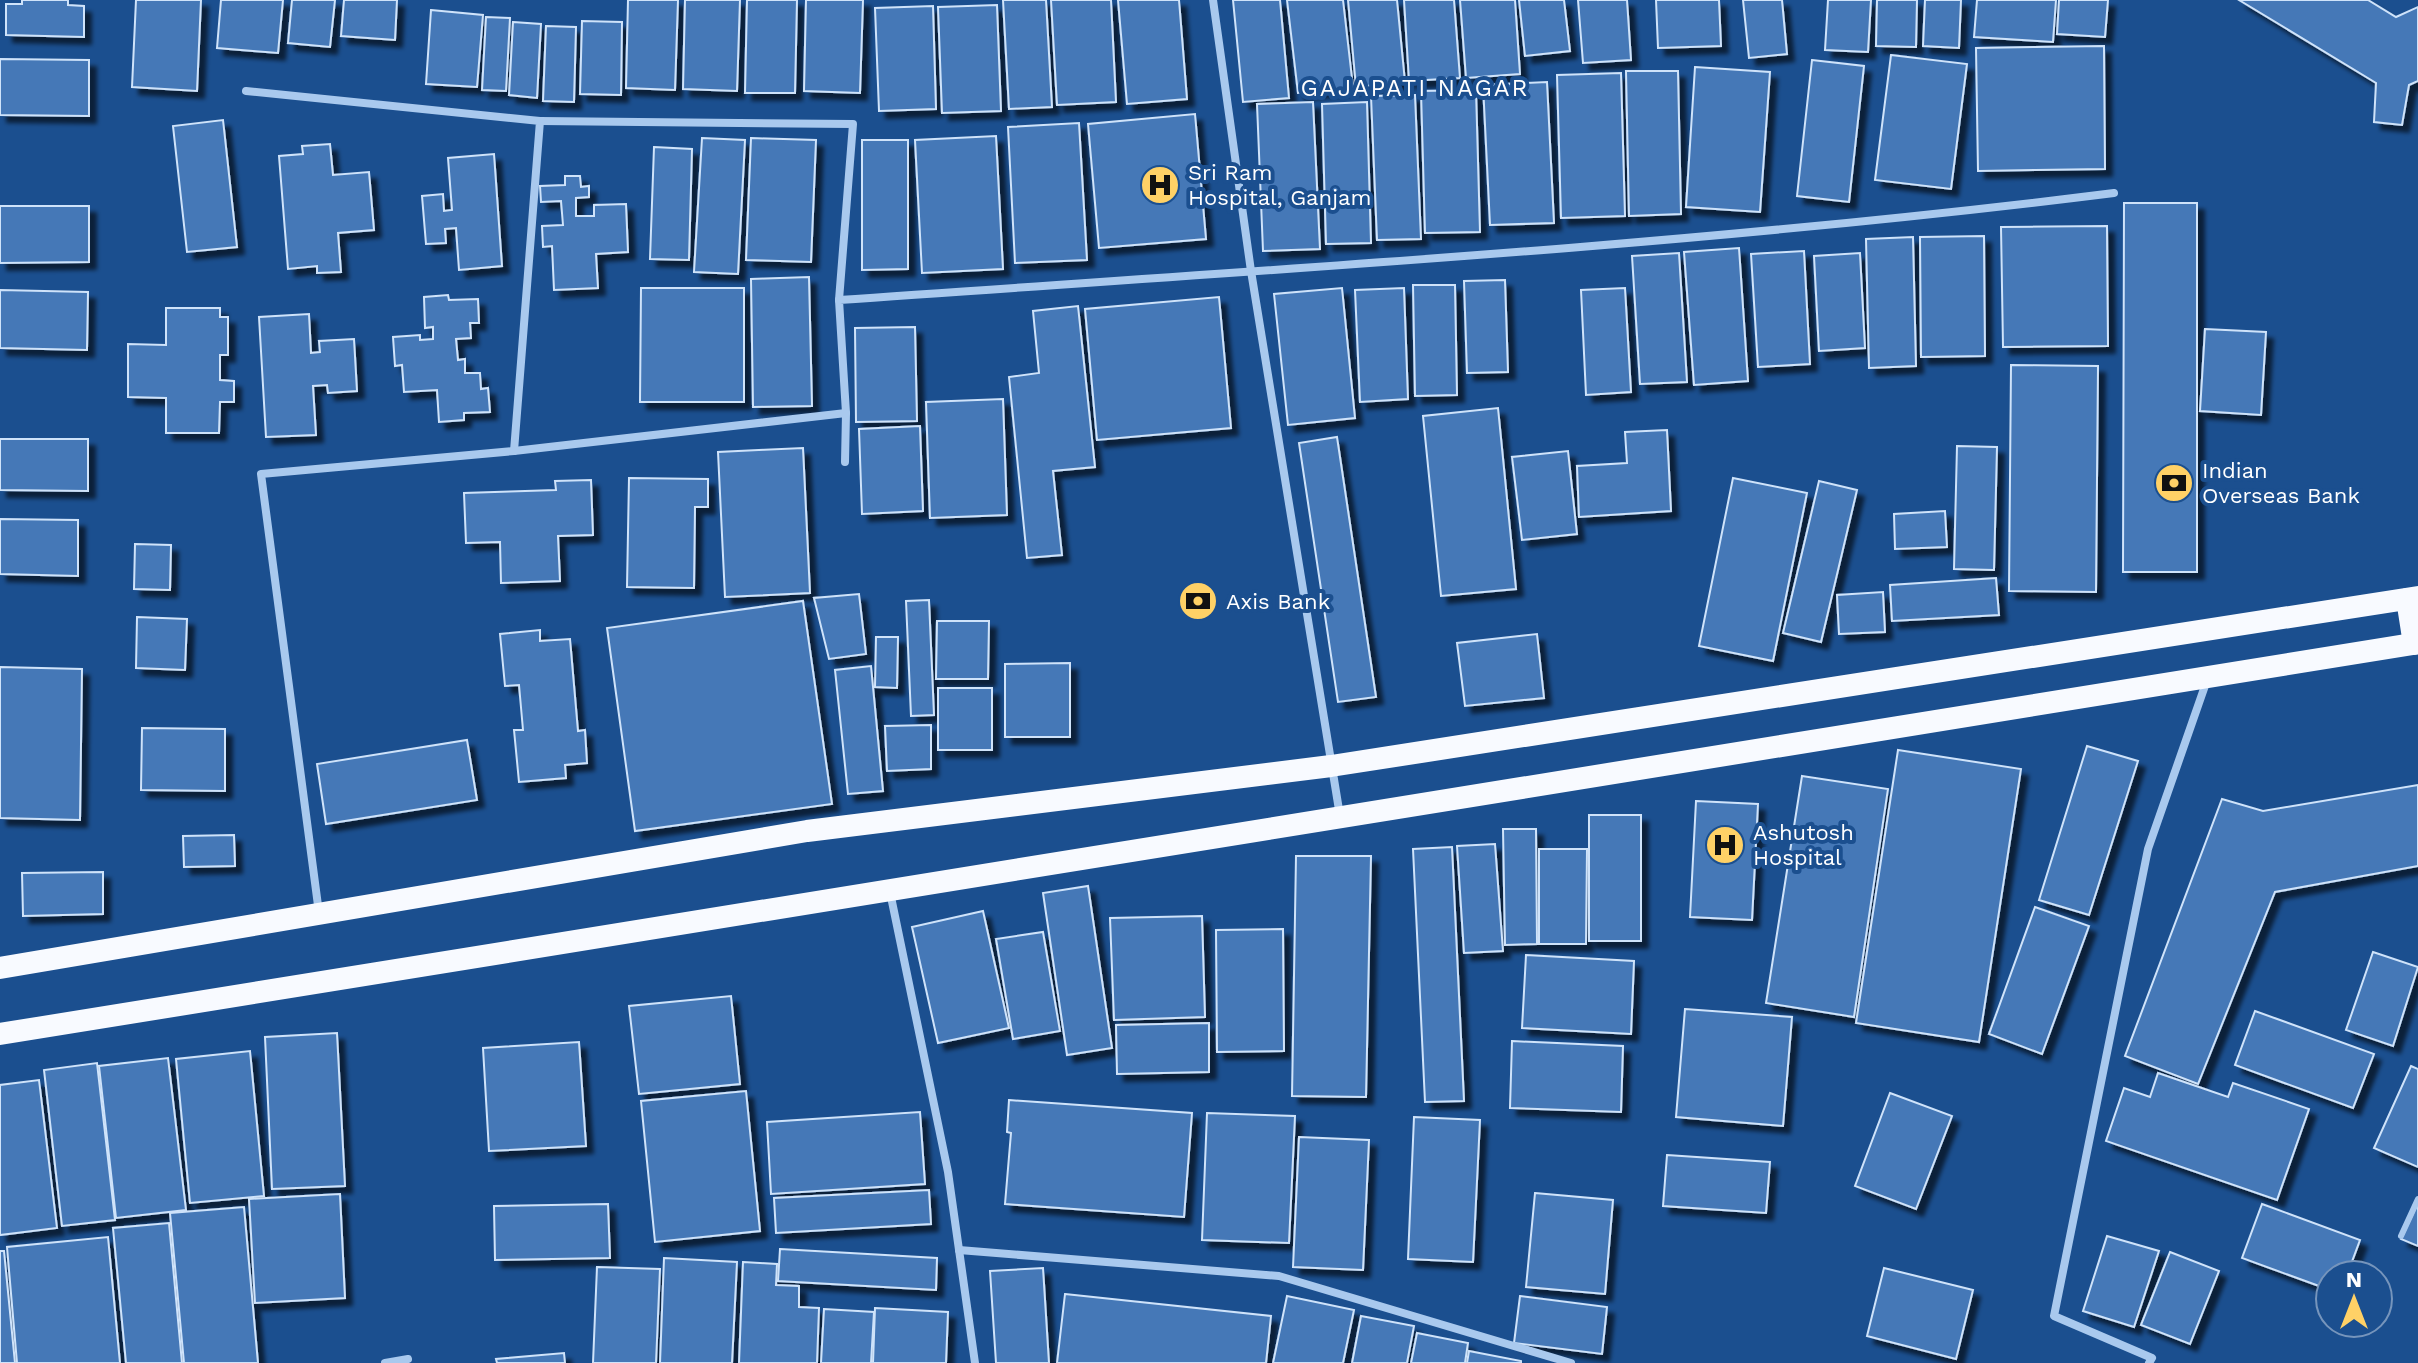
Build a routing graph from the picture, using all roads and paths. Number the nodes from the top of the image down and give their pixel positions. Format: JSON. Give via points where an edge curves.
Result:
{"nodes":[{"id":1,"x":1213,"y":0,"type":"edge"},
{"id":2,"x":246,"y":91,"type":"dead end"},
{"id":3,"x":540,"y":121,"type":"junction"},
{"id":4,"x":2114,"y":193,"type":"dead end"},
{"id":5,"x":1251,"y":271,"type":"junction"},
{"id":6,"x":839,"y":300,"type":"junction"},
{"id":7,"x":846,"y":413,"type":"junction"},
{"id":8,"x":514,"y":451,"type":"junction"},
{"id":9,"x":845,"y":462,"type":"dead end"},
{"id":10,"x":2412,"y":598,"type":"edge"},
{"id":11,"x":2416,"y":644,"type":"edge"},
{"id":12,"x":2208,"y":677,"type":"junction"},
{"id":13,"x":1331,"y":766,"type":"junction"},
{"id":14,"x":1340,"y":817,"type":"junction"},
{"id":15,"x":890,"y":891,"type":"junction"},
{"id":16,"x":319,"y":914,"type":"junction"},
{"id":17,"x":0,"y":968,"type":"edge"},
{"id":18,"x":0,"y":1034,"type":"edge"},
{"id":19,"x":2418,"y":1199,"type":"edge"},
{"id":20,"x":2401,"y":1236,"type":"dead end"},
{"id":21,"x":959,"y":1250,"type":"junction"},
{"id":22,"x":408,"y":1359,"type":"dead end"},
{"id":23,"x":385,"y":1363,"type":"edge"},
{"id":24,"x":975,"y":1363,"type":"edge"},
{"id":25,"x":1571,"y":1363,"type":"edge"},
{"id":26,"x":2149,"y":1363,"type":"edge"}],
"edges":[{"from":1,"to":5,"type":"street"},
{"from":2,"to":3,"type":"street"},
{"from":3,"to":6,"type":"street","via":[[853,124]]},
{"from":3,"to":8,"type":"street"},
{"from":4,"to":5,"type":"street","via":[[1741,234]]},
{"from":5,"to":6,"type":"street"},
{"from":5,"to":13,"type":"street"},
{"from":6,"to":7,"type":"street"},
{"from":7,"to":8,"type":"street"},
{"from":7,"to":9,"type":"street"},
{"from":8,"to":16,"type":"street","via":[[261,474]]},
{"from":10,"to":11,"type":"highway"},
{"from":10,"to":13,"type":"highway"},
{"from":11,"to":12,"type":"highway"},
{"from":12,"to":14,"type":"highway"},
{"from":12,"to":26,"type":"street","via":[[2148,849],[2054,1316],[2152,1358]]},
{"from":13,"to":14,"type":"street"},
{"from":13,"to":16,"type":"highway","via":[[807,831]]},
{"from":14,"to":15,"type":"highway"},
{"from":15,"to":18,"type":"highway"},
{"from":15,"to":21,"type":"street"},
{"from":16,"to":17,"type":"highway"},
{"from":19,"to":20,"type":"lane"},
{"from":21,"to":24,"type":"street"},
{"from":21,"to":25,"type":"street","via":[[1279,1276]]},
{"from":22,"to":23,"type":"street"}]}
